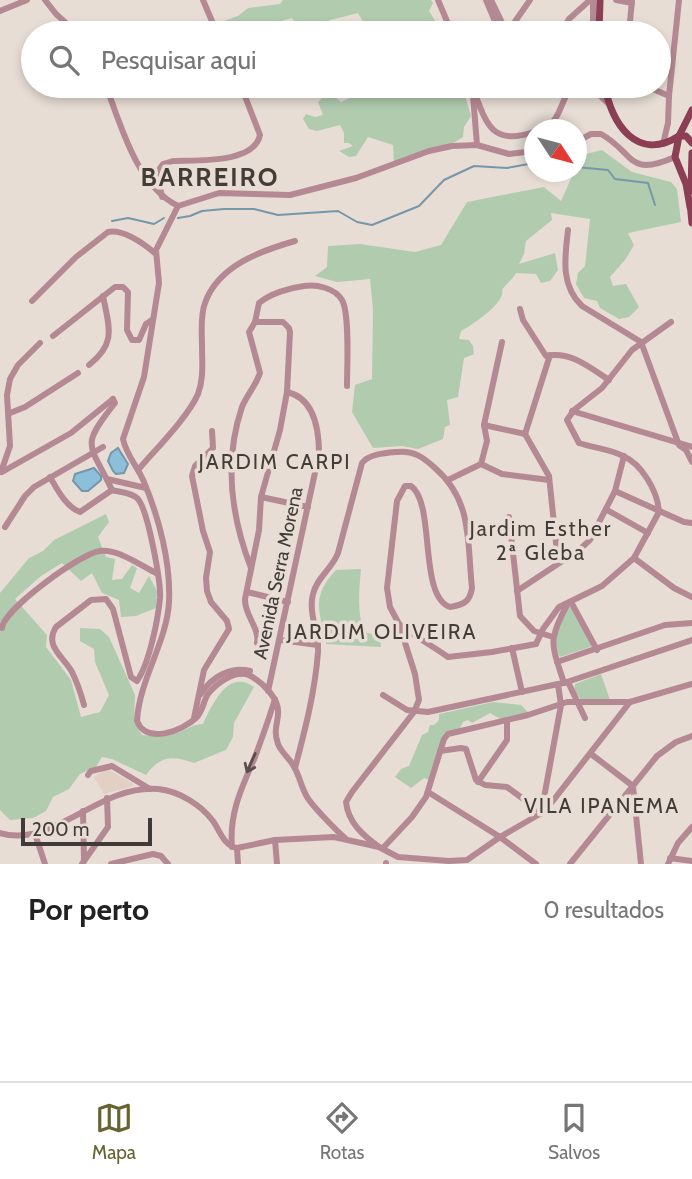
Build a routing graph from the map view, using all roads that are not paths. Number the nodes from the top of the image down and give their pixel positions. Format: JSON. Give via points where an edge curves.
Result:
{"nodes":[{"id":1,"x":27,"y":0,"type":"edge"},
{"id":2,"x":45,"y":0,"type":"edge"},
{"id":3,"x":203,"y":0,"type":"edge"},
{"id":4,"x":438,"y":0,"type":"edge"},
{"id":5,"x":488,"y":0,"type":"edge"},
{"id":6,"x":530,"y":0,"type":"edge"},
{"id":7,"x":592,"y":0,"type":"edge"},
{"id":8,"x":600,"y":0,"type":"edge"},
{"id":9,"x":616,"y":0,"type":"edge"},
{"id":10,"x":679,"y":0,"type":"edge"},
{"id":11,"x":632,"y":1,"type":"edge"},
{"id":12,"x":2,"y":7,"type":"edge"},
{"id":13,"x":575,"y":12,"type":"junction"},
{"id":14,"x":593,"y":15,"type":"junction"},
{"id":15,"x":64,"y":21,"type":"edge"},
{"id":16,"x":212,"y":21,"type":"edge"},
{"id":17,"x":447,"y":21,"type":"edge"},
{"id":18,"x":496,"y":21,"type":"edge"},
{"id":19,"x":500,"y":21,"type":"edge"},
{"id":20,"x":515,"y":21,"type":"edge"},
{"id":21,"x":569,"y":21,"type":"edge"},
{"id":22,"x":593,"y":21,"type":"edge"},
{"id":23,"x":599,"y":21,"type":"edge"},
{"id":24,"x":630,"y":21,"type":"edge"},
{"id":25,"x":671,"y":77,"type":"edge"},
{"id":26,"x":111,"y":98,"type":"edge"},
{"id":27,"x":246,"y":98,"type":"edge"},
{"id":28,"x":474,"y":98,"type":"edge"},
{"id":29,"x":477,"y":98,"type":"edge"},
{"id":30,"x":565,"y":98,"type":"edge"},
{"id":31,"x":602,"y":98,"type":"edge"},
{"id":32,"x":607,"y":98,"type":"edge"},
{"id":33,"x":669,"y":98,"type":"edge"},
{"id":34,"x":609,"y":104,"type":"junction"},
{"id":35,"x":692,"y":110,"type":"edge"},
{"id":36,"x":555,"y":119,"type":"edge"},
{"id":37,"x":524,"y":134,"type":"edge"},
{"id":38,"x":587,"y":136,"type":"edge"},
{"id":39,"x":679,"y":136,"type":"junction"},
{"id":40,"x":692,"y":143,"type":"edge"},
{"id":41,"x":663,"y":144,"type":"junction"},
{"id":42,"x":477,"y":145,"type":"junction"},
{"id":43,"x":524,"y":152,"type":"edge"},
{"id":44,"x":691,"y":157,"type":"edge"},
{"id":45,"x":676,"y":158,"type":"junction"},
{"id":46,"x":162,"y":197,"type":"junction"},
{"id":47,"x":178,"y":206,"type":"junction"},
{"id":48,"x":690,"y":207,"type":"edge"},
{"id":49,"x":692,"y":223,"type":"edge"},
{"id":50,"x":568,"y":230,"type":"dead end"},
{"id":51,"x":295,"y":241,"type":"dead end"},
{"id":52,"x":156,"y":254,"type":"junction"},
{"id":53,"x":103,"y":296,"type":"junction"},
{"id":54,"x":32,"y":302,"type":"dead end"},
{"id":55,"x":520,"y":309,"type":"dead end"},
{"id":56,"x":152,"y":320,"type":"junction"},
{"id":57,"x":255,"y":322,"type":"junction"},
{"id":58,"x":671,"y":322,"type":"dead end"},
{"id":59,"x":52,"y":336,"type":"dead end"},
{"id":60,"x":502,"y":342,"type":"dead end"},
{"id":61,"x":641,"y":342,"type":"junction"},
{"id":62,"x":40,"y":343,"type":"dead end"},
{"id":63,"x":550,"y":355,"type":"junction"},
{"id":64,"x":89,"y":365,"type":"dead end"},
{"id":65,"x":78,"y":373,"type":"dead end"},
{"id":66,"x":609,"y":380,"type":"junction"},
{"id":67,"x":347,"y":386,"type":"dead end"},
{"id":68,"x":287,"y":392,"type":"junction"},
{"id":69,"x":572,"y":411,"type":"junction"},
{"id":70,"x":10,"y":413,"type":"junction"},
{"id":71,"x":484,"y":425,"type":"junction"},
{"id":72,"x":212,"y":431,"type":"dead end"},
{"id":73,"x":525,"y":434,"type":"junction"},
{"id":74,"x":679,"y":445,"type":"junction"},
{"id":75,"x":103,"y":447,"type":"dead end"},
{"id":76,"x":692,"y":447,"type":"edge"},
{"id":77,"x":92,"y":454,"type":"junction"},
{"id":78,"x":8,"y":455,"type":"junction"},
{"id":79,"x":624,"y":456,"type":"junction"},
{"id":80,"x":692,"y":462,"type":"edge"},
{"id":81,"x":19,"y":463,"type":"junction"},
{"id":82,"x":481,"y":464,"type":"junction"},
{"id":83,"x":138,"y":470,"type":"junction"},
{"id":84,"x":0,"y":472,"type":"edge"},
{"id":85,"x":50,"y":477,"type":"junction"},
{"id":86,"x":107,"y":479,"type":"junction"},
{"id":87,"x":448,"y":480,"type":"junction"},
{"id":88,"x":549,"y":480,"type":"junction"},
{"id":89,"x":146,"y":488,"type":"junction"},
{"id":90,"x":112,"y":489,"type":"junction"},
{"id":91,"x":615,"y":491,"type":"junction"},
{"id":92,"x":261,"y":497,"type":"junction"},
{"id":93,"x":308,"y":507,"type":"junction"},
{"id":94,"x":607,"y":510,"type":"junction"},
{"id":95,"x":659,"y":512,"type":"junction"},
{"id":96,"x":509,"y":517,"type":"dead end"},
{"id":97,"x":692,"y":523,"type":"edge"},
{"id":98,"x":5,"y":527,"type":"dead end"},
{"id":99,"x":648,"y":533,"type":"junction"},
{"id":100,"x":634,"y":558,"type":"junction"},
{"id":101,"x":558,"y":562,"type":"junction"},
{"id":102,"x":251,"y":568,"type":"junction"},
{"id":103,"x":156,"y":573,"type":"junction"},
{"id":104,"x":517,"y":591,"type":"junction"},
{"id":105,"x":247,"y":592,"type":"junction"},
{"id":106,"x":692,"y":597,"type":"edge"},
{"id":107,"x":288,"y":602,"type":"junction"},
{"id":108,"x":569,"y":604,"type":"junction"},
{"id":109,"x":692,"y":623,"type":"edge"},
{"id":110,"x":399,"y":624,"type":"junction"},
{"id":111,"x":2,"y":628,"type":"dead end"},
{"id":112,"x":540,"y":634,"type":"junction"},
{"id":113,"x":554,"y":637,"type":"junction"},
{"id":114,"x":280,"y":640,"type":"junction"},
{"id":115,"x":692,"y":640,"type":"edge"},
{"id":116,"x":257,"y":643,"type":"dead end"},
{"id":117,"x":536,"y":643,"type":"junction"},
{"id":118,"x":318,"y":645,"type":"junction"},
{"id":119,"x":512,"y":648,"type":"junction"},
{"id":120,"x":552,"y":650,"type":"junction"},
{"id":121,"x":597,"y":650,"type":"junction"},
{"id":122,"x":557,"y":662,"type":"junction"},
{"id":123,"x":563,"y":683,"type":"junction"},
{"id":124,"x":692,"y":684,"type":"edge"},
{"id":125,"x":268,"y":690,"type":"junction"},
{"id":126,"x":522,"y":692,"type":"junction"},
{"id":127,"x":383,"y":695,"type":"dead end"},
{"id":128,"x":198,"y":699,"type":"junction"},
{"id":129,"x":275,"y":699,"type":"junction"},
{"id":130,"x":578,"y":702,"type":"junction"},
{"id":131,"x":630,"y":702,"type":"junction"},
{"id":132,"x":84,"y":705,"type":"dead end"},
{"id":133,"x":561,"y":705,"type":"junction"},
{"id":134,"x":414,"y":712,"type":"junction"},
{"id":135,"x":584,"y":718,"type":"dead end"},
{"id":136,"x":194,"y":720,"type":"junction"},
{"id":137,"x":507,"y":720,"type":"junction"},
{"id":138,"x":692,"y":736,"type":"edge"},
{"id":139,"x":440,"y":751,"type":"junction"},
{"id":140,"x":591,"y":754,"type":"junction"},
{"id":141,"x":295,"y":768,"type":"junction"},
{"id":142,"x":88,"y":775,"type":"dead end"},
{"id":143,"x":478,"y":782,"type":"junction"},
{"id":144,"x":633,"y":786,"type":"junction"},
{"id":145,"x":150,"y":789,"type":"junction"},
{"id":146,"x":428,"y":792,"type":"junction"},
{"id":147,"x":107,"y":798,"type":"junction"},
{"id":148,"x":83,"y":811,"type":"junction"},
{"id":149,"x":541,"y":813,"type":"junction"},
{"id":150,"x":692,"y":827,"type":"edge"},
{"id":151,"x":0,"y":833,"type":"edge"},
{"id":152,"x":35,"y":834,"type":"junction"},
{"id":153,"x":500,"y":837,"type":"junction"},
{"id":154,"x":345,"y":838,"type":"junction"},
{"id":155,"x":275,"y":840,"type":"junction"},
{"id":156,"x":235,"y":848,"type":"junction"},
{"id":157,"x":381,"y":848,"type":"junction"},
{"id":158,"x":398,"y":858,"type":"junction"},
{"id":159,"x":641,"y":861,"type":"edge"},
{"id":160,"x":669,"y":861,"type":"edge"},
{"id":161,"x":692,"y":861,"type":"edge"},
{"id":162,"x":83,"y":863,"type":"edge"},
{"id":163,"x":45,"y":864,"type":"edge"},
{"id":164,"x":111,"y":864,"type":"edge"},
{"id":165,"x":168,"y":864,"type":"edge"},
{"id":166,"x":238,"y":864,"type":"edge"},
{"id":167,"x":276,"y":864,"type":"edge"},
{"id":168,"x":404,"y":864,"type":"edge"},
{"id":169,"x":536,"y":864,"type":"edge"},
{"id":170,"x":570,"y":864,"type":"edge"},
{"id":171,"x":634,"y":864,"type":"edge"}],
"edges":[{"from":1,"to":12,"type":"street"},
{"from":2,"to":15,"type":"street"},
{"from":3,"to":16,"type":"street"},
{"from":4,"to":17,"type":"street"},
{"from":5,"to":18,"type":"street"},
{"from":5,"to":19,"type":"street"},
{"from":6,"to":20,"type":"street"},
{"from":7,"to":13,"type":"street"},
{"from":7,"to":14,"type":"street"},
{"from":8,"to":23,"type":"main road"},
{"from":9,"to":11,"type":"street"},
{"from":10,"to":25,"type":"street"},
{"from":11,"to":24,"type":"street"},
{"from":13,"to":14,"type":"street"},
{"from":13,"to":21,"type":"street"},
{"from":14,"to":22,"type":"street"},
{"from":26,"to":46,"type":"street","via":[[142,172]]},
{"from":27,"to":46,"type":"street","via":[[260,135],[256,145],[245,154],[163,164],[157,173]]},
{"from":28,"to":42,"type":"street"},
{"from":29,"to":37,"type":"street","via":[[495,132],[507,137]]},
{"from":30,"to":36,"type":"street"},
{"from":31,"to":34,"type":"street"},
{"from":32,"to":34,"type":"main road"},
{"from":33,"to":41,"type":"street"},
{"from":34,"to":41,"type":"main road","via":[[629,138]]},
{"from":35,"to":39,"type":"main road"},
{"from":38,"to":45,"type":"street","via":[[601,134],[637,164],[649,166]]},
{"from":39,"to":40,"type":"main road"},
{"from":39,"to":41,"type":"main road"},
{"from":39,"to":45,"type":"main road"},
{"from":41,"to":45,"type":"main road"},
{"from":42,"to":43,"type":"street","via":[[509,154]]},
{"from":42,"to":47,"type":"street","via":[[442,148],[290,195],[219,193]]},
{"from":44,"to":45,"type":"main road"},
{"from":44,"to":48,"type":"main road"},
{"from":45,"to":48,"type":"main road"},
{"from":46,"to":47,"type":"street"},
{"from":47,"to":52,"type":"street"},
{"from":48,"to":49,"type":"main road"},
{"from":50,"to":61,"type":"street","via":[[564,269],[574,299]]},
{"from":51,"to":83,"type":"street","via":[[238,264],[209,295],[203,312],[203,372],[198,393]]},
{"from":52,"to":54,"type":"street","via":[[122,234],[108,232]]},
{"from":52,"to":56,"type":"street","via":[[159,284]]},
{"from":53,"to":56,"type":"street","via":[[114,287],[126,289],[127,330],[134,342]]},
{"from":53,"to":59,"type":"street"},
{"from":53,"to":64,"type":"street","via":[[107,343]]},
{"from":55,"to":63,"type":"street","via":[[546,356]]},
{"from":56,"to":83,"type":"street","via":[[144,377],[123,439]]},
{"from":57,"to":67,"type":"street","via":[[257,306],[266,298],[307,286],[330,289],[344,305]]},
{"from":57,"to":68,"type":"street","via":[[283,322],[289,328]]},
{"from":57,"to":102,"type":"street","via":[[249,332],[260,373],[241,410],[230,475]]},
{"from":58,"to":61,"type":"street"},
{"from":60,"to":71,"type":"street"},
{"from":61,"to":66,"type":"street"},
{"from":61,"to":74,"type":"street"},
{"from":62,"to":70,"type":"street","via":[[9,379]]},
{"from":63,"to":66,"type":"street","via":[[576,359]]},
{"from":63,"to":73,"type":"street"},
{"from":65,"to":70,"type":"street"},
{"from":66,"to":69,"type":"street"},
{"from":68,"to":92,"type":"street"},
{"from":68,"to":93,"type":"street","name":"Avenida Serra Morena","via":[[308,404],[318,437]]},
{"from":69,"to":74,"type":"street"},
{"from":69,"to":79,"type":"street","via":[[567,419],[579,443]]},
{"from":70,"to":78,"type":"street"},
{"from":71,"to":73,"type":"street"},
{"from":71,"to":82,"type":"street","via":[[487,441]]},
{"from":72,"to":128,"type":"street","via":[[213,448],[191,473],[210,552],[206,590],[229,629],[204,670]]},
{"from":73,"to":88,"type":"street"},
{"from":74,"to":76,"type":"street"},
{"from":74,"to":80,"type":"street"},
{"from":75,"to":77,"type":"street"},
{"from":77,"to":81,"type":"street","via":[[92,434],[113,399],[71,433]]},
{"from":77,"to":85,"type":"street"},
{"from":77,"to":86,"type":"street"},
{"from":78,"to":81,"type":"street"},
{"from":78,"to":84,"type":"street"},
{"from":79,"to":91,"type":"street"},
{"from":79,"to":95,"type":"street","via":[[649,481]]},
{"from":81,"to":84,"type":"street"},
{"from":82,"to":87,"type":"street"},
{"from":82,"to":88,"type":"street","via":[[502,474]]},
{"from":83,"to":89,"type":"street"},
{"from":85,"to":90,"type":"street","via":[[64,499],[80,512]]},
{"from":85,"to":98,"type":"street","via":[[29,491]]},
{"from":86,"to":89,"type":"street"},
{"from":86,"to":90,"type":"street"},
{"from":87,"to":110,"type":"street","via":[[464,509],[471,595],[457,606],[446,606],[440,600],[420,495],[405,486],[397,501],[387,575],[390,607]]},
{"from":87,"to":118,"type":"street","via":[[410,452],[364,460],[338,553],[312,597]]},
{"from":88,"to":101,"type":"street"},
{"from":89,"to":136,"type":"street","via":[[168,574],[169,606],[137,720],[142,730],[157,734]]},
{"from":90,"to":103,"type":"street","via":[[140,502]]},
{"from":91,"to":94,"type":"street"},
{"from":91,"to":95,"type":"street"},
{"from":92,"to":93,"type":"street"},
{"from":92,"to":102,"type":"street"},
{"from":93,"to":107,"type":"street","name":"Avenida Serra Morena"},
{"from":94,"to":99,"type":"street"},
{"from":94,"to":101,"type":"street","via":[[590,540]]},
{"from":95,"to":97,"type":"street"},
{"from":95,"to":99,"type":"street"},
{"from":96,"to":104,"type":"street"},
{"from":99,"to":100,"type":"street"},
{"from":100,"to":106,"type":"street"},
{"from":100,"to":108,"type":"street","via":[[610,581]]},
{"from":101,"to":104,"type":"street"},
{"from":102,"to":105,"type":"street"},
{"from":103,"to":111,"type":"street","via":[[111,552],[93,552],[12,610]]},
{"from":103,"to":132,"type":"street","via":[[158,609],[139,679],[131,677],[112,605],[103,598],[92,600],[56,627],[51,639],[72,672]]},
{"from":104,"to":112,"type":"street","via":[[520,617]]},
{"from":105,"to":107,"type":"street"},
{"from":105,"to":116,"type":"street","via":[[245,609]]},
{"from":107,"to":114,"type":"street","name":"Avenida Serra Morena"},
{"from":108,"to":112,"type":"street","via":[[555,612]]},
{"from":108,"to":113,"type":"street"},
{"from":108,"to":121,"type":"street"},
{"from":109,"to":121,"type":"street","via":[[665,625]]},
{"from":110,"to":119,"type":"street","via":[[448,657]]},
{"from":110,"to":134,"type":"street","via":[[418,688]]},
{"from":112,"to":113,"type":"street"},
{"from":112,"to":117,"type":"street"},
{"from":113,"to":120,"type":"street"},
{"from":114,"to":118,"type":"street"},
{"from":114,"to":125,"type":"street","name":"Avenida Serra Morena"},
{"from":115,"to":123,"type":"street"},
{"from":117,"to":119,"type":"street"},
{"from":117,"to":120,"type":"street"},
{"from":118,"to":141,"type":"street","via":[[310,708]]},
{"from":119,"to":126,"type":"street"},
{"from":120,"to":122,"type":"street"},
{"from":121,"to":122,"type":"street"},
{"from":122,"to":123,"type":"street"},
{"from":123,"to":126,"type":"street"},
{"from":123,"to":130,"type":"street"},
{"from":123,"to":133,"type":"street"},
{"from":124,"to":131,"type":"street"},
{"from":125,"to":128,"type":"street","via":[[258,676],[240,669],[219,675]]},
{"from":125,"to":129,"type":"street"},
{"from":125,"to":136,"type":"street","via":[[249,675],[236,674],[208,695]]},
{"from":126,"to":134,"type":"street"},
{"from":127,"to":134,"type":"street"},
{"from":128,"to":136,"type":"street"},
{"from":129,"to":141,"type":"street","via":[[277,742]]},
{"from":129,"to":156,"type":"street","one_way":true,"via":[[237,796]]},
{"from":130,"to":131,"type":"street"},
{"from":130,"to":133,"type":"street"},
{"from":130,"to":135,"type":"street"},
{"from":131,"to":140,"type":"street"},
{"from":133,"to":137,"type":"street"},
{"from":133,"to":149,"type":"street"},
{"from":134,"to":157,"type":"street","via":[[346,802],[360,832]]},
{"from":137,"to":139,"type":"street","via":[[448,734]]},
{"from":137,"to":143,"type":"street","via":[[507,740]]},
{"from":138,"to":144,"type":"street","via":[[666,748]]},
{"from":139,"to":143,"type":"street","via":[[466,749]]},
{"from":139,"to":146,"type":"street"},
{"from":140,"to":144,"type":"street"},
{"from":140,"to":149,"type":"street"},
{"from":141,"to":154,"type":"street","via":[[311,804]]},
{"from":142,"to":145,"type":"street","via":[[112,766]]},
{"from":143,"to":149,"type":"street","via":[[507,787]]},
{"from":144,"to":159,"type":"street"},
{"from":144,"to":170,"type":"street"},
{"from":145,"to":147,"type":"street"},
{"from":145,"to":156,"type":"street","via":[[174,793],[199,807]]},
{"from":146,"to":153,"type":"street"},
{"from":146,"to":157,"type":"street","via":[[412,817]]},
{"from":147,"to":148,"type":"street"},
{"from":147,"to":162,"type":"street","via":[[108,827]]},
{"from":148,"to":152,"type":"street"},
{"from":148,"to":162,"type":"street"},
{"from":149,"to":153,"type":"street"},
{"from":150,"to":160,"type":"street"},
{"from":151,"to":152,"type":"street"},
{"from":152,"to":163,"type":"street"},
{"from":153,"to":158,"type":"street","via":[[460,862]]},
{"from":153,"to":169,"type":"street"},
{"from":154,"to":155,"type":"street"},
{"from":154,"to":157,"type":"street"},
{"from":155,"to":156,"type":"street"},
{"from":155,"to":167,"type":"street"},
{"from":156,"to":166,"type":"street"},
{"from":157,"to":158,"type":"street"},
{"from":158,"to":168,"type":"street"},
{"from":159,"to":171,"type":"street"},
{"from":160,"to":161,"type":"street"},
{"from":164,"to":165,"type":"street","via":[[157,854]]}]}
